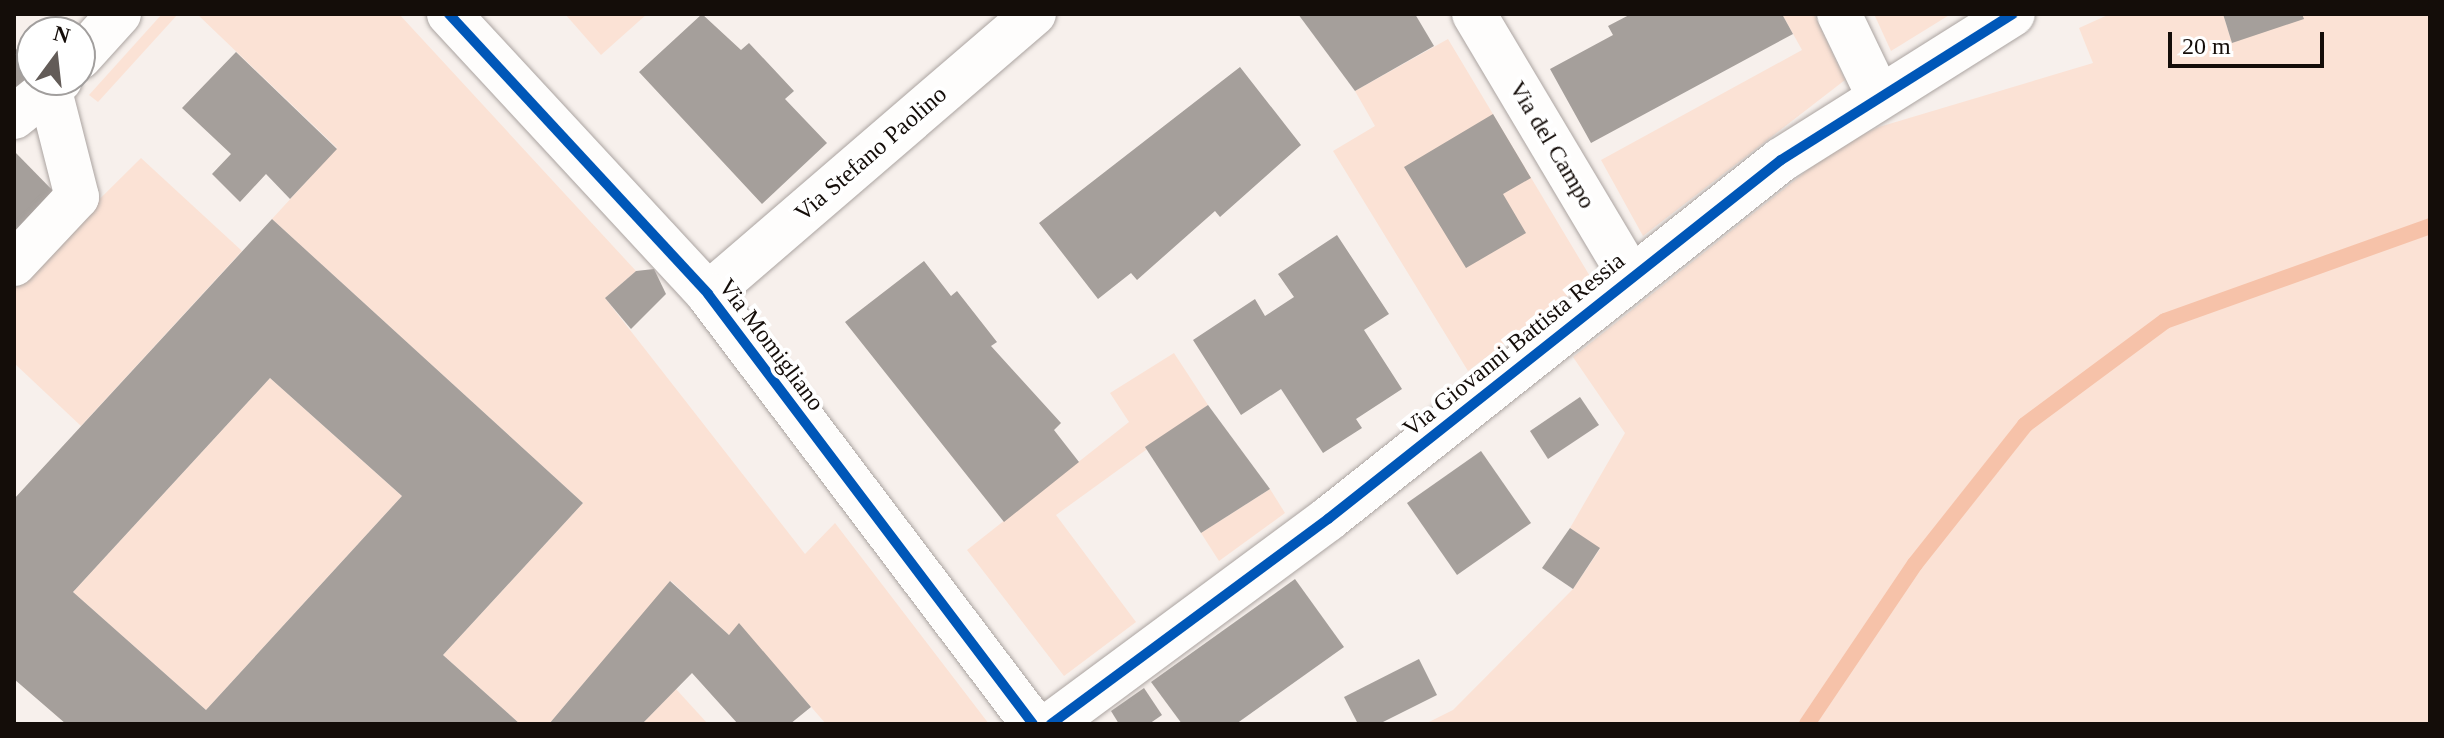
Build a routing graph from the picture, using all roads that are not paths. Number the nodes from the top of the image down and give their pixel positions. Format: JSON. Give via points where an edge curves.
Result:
{"nodes":[{"id":1,"x":119,"y":14,"type":"edge"},
{"id":2,"x":449,"y":14,"type":"edge"},
{"id":3,"x":1034,"y":14,"type":"edge"},
{"id":4,"x":1474,"y":14,"type":"edge"},
{"id":5,"x":1839,"y":14,"type":"edge"},
{"id":6,"x":2013,"y":14,"type":"edge"},
{"id":7,"x":96,"y":39,"type":"edge"},
{"id":8,"x":1878,"y":95,"type":"junction"},
{"id":9,"x":42,"y":96,"type":"edge"},
{"id":10,"x":57,"y":96,"type":"edge"},
{"id":11,"x":14,"y":117,"type":"edge"},
{"id":12,"x":14,"y":264,"type":"edge"},
{"id":13,"x":1631,"y":277,"type":"junction"},
{"id":14,"x":708,"y":294,"type":"junction"},
{"id":15,"x":1033,"y":724,"type":"edge"},
{"id":16,"x":1051,"y":724,"type":"edge"}],
"edges":[{"from":1,"to":7,"type":"street"},
{"from":2,"to":14,"type":"street","name":"Via Momigliano"},
{"from":3,"to":14,"type":"street","name":"Via Stefano Paolino"},
{"from":4,"to":13,"type":"street","name":"Via del Campo"},
{"from":5,"to":8,"type":"street"},
{"from":6,"to":8,"type":"street","name":"Via Giovanni Battista Ressia"},
{"from":8,"to":13,"type":"street","name":"Via Giovanni Battista Ressia"},
{"from":9,"to":11,"type":"street"},
{"from":10,"to":12,"type":"street","via":[[77,197]]},
{"from":13,"to":16,"type":"street","name":"Via Giovanni Battista Ressia","via":[[1328,519]]},
{"from":14,"to":15,"type":"street","name":"Via Momigliano"}]}
